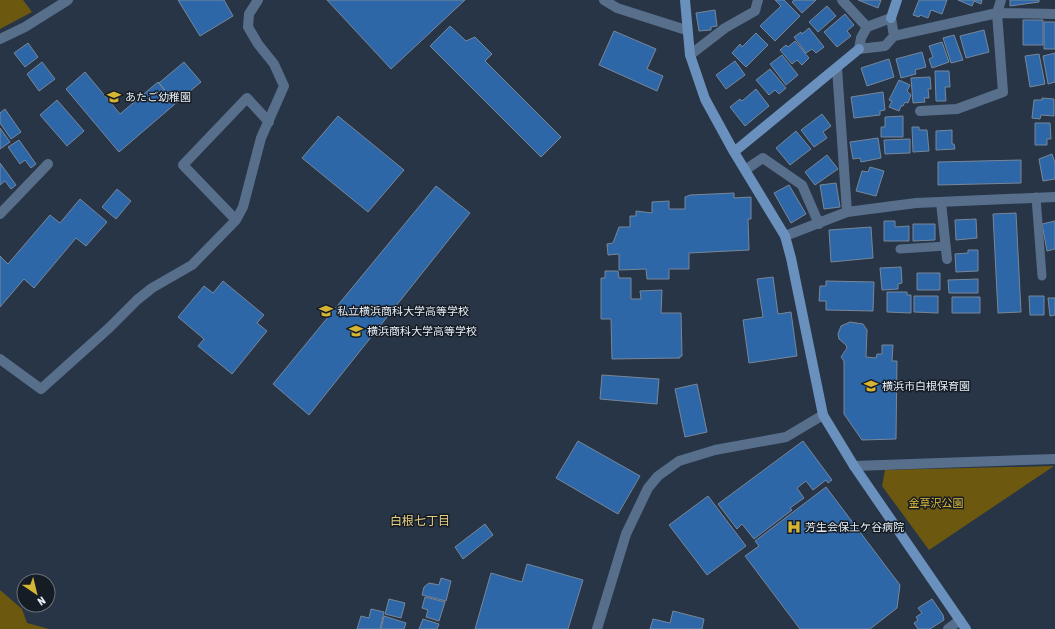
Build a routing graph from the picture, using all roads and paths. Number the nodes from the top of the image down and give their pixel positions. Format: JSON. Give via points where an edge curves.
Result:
{"nodes":[{"id":1,"x":68,"y":0,"type":"edge"},
{"id":2,"x":258,"y":0,"type":"edge"},
{"id":3,"x":604,"y":0,"type":"edge"},
{"id":4,"x":685,"y":0,"type":"edge"},
{"id":5,"x":758,"y":0,"type":"edge"},
{"id":6,"x":842,"y":0,"type":"edge"},
{"id":7,"x":897,"y":0,"type":"edge"},
{"id":8,"x":1001,"y":0,"type":"edge"},
{"id":9,"x":997,"y":13,"type":"junction"},
{"id":10,"x":1055,"y":14,"type":"edge"},
{"id":11,"x":891,"y":18,"type":"junction"},
{"id":12,"x":867,"y":27,"type":"junction"},
{"id":13,"x":686,"y":30,"type":"junction"},
{"id":14,"x":894,"y":36,"type":"junction"},
{"id":15,"x":0,"y":39,"type":"edge"},
{"id":16,"x":858,"y":49,"type":"junction"},
{"id":17,"x":690,"y":55,"type":"junction"},
{"id":18,"x":837,"y":68,"type":"junction"},
{"id":19,"x":920,"y":111,"type":"dead end"},
{"id":20,"x":269,"y":122,"type":"junction"},
{"id":21,"x":734,"y":152,"type":"junction"},
{"id":22,"x":48,"y":164,"type":"dead end"},
{"id":23,"x":745,"y":170,"type":"junction"},
{"id":24,"x":1036,"y":197,"type":"junction"},
{"id":25,"x":1055,"y":197,"type":"edge"},
{"id":26,"x":941,"y":202,"type":"junction"},
{"id":27,"x":847,"y":212,"type":"junction"},
{"id":28,"x":0,"y":214,"type":"edge"},
{"id":29,"x":236,"y":220,"type":"junction"},
{"id":30,"x":819,"y":224,"type":"junction"},
{"id":31,"x":785,"y":236,"type":"junction"},
{"id":32,"x":946,"y":246,"type":"junction"},
{"id":33,"x":900,"y":248,"type":"dead end"},
{"id":34,"x":947,"y":259,"type":"dead end"},
{"id":35,"x":1042,"y":276,"type":"dead end"},
{"id":36,"x":0,"y":359,"type":"edge"},
{"id":37,"x":823,"y":415,"type":"junction"},
{"id":38,"x":1055,"y":459,"type":"edge"},
{"id":39,"x":854,"y":466,"type":"junction"},
{"id":40,"x":960,"y":620,"type":"junction"},
{"id":41,"x":597,"y":629,"type":"edge"},
{"id":42,"x":948,"y":629,"type":"edge"},
{"id":43,"x":966,"y":629,"type":"edge"}],
"edges":[{"from":1,"to":15,"type":"street","via":[[25,27]]},
{"from":2,"to":20,"type":"street","via":[[249,14],[248,27],[274,64],[284,86]]},
{"from":3,"to":13,"type":"street","via":[[617,8]]},
{"from":4,"to":13,"type":"street"},
{"from":5,"to":17,"type":"street","via":[[755,11],[725,28]]},
{"from":6,"to":12,"type":"street"},
{"from":7,"to":11,"type":"street"},
{"from":8,"to":9,"type":"street"},
{"from":9,"to":10,"type":"street"},
{"from":9,"to":14,"type":"street"},
{"from":9,"to":19,"type":"street","via":[[1003,92],[957,110]]},
{"from":11,"to":12,"type":"street"},
{"from":11,"to":14,"type":"street"},
{"from":12,"to":16,"type":"street"},
{"from":13,"to":17,"type":"street"},
{"from":14,"to":16,"type":"street","via":[[886,46]]},
{"from":16,"to":18,"type":"street"},
{"from":17,"to":21,"type":"street","via":[[705,99]]},
{"from":18,"to":21,"type":"street"},
{"from":18,"to":27,"type":"street"},
{"from":20,"to":29,"type":"street","via":[[261,138],[243,207]]},
{"from":20,"to":29,"type":"street","via":[[247,98],[183,165]]},
{"from":21,"to":23,"type":"street"},
{"from":22,"to":28,"type":"street"},
{"from":23,"to":30,"type":"street","via":[[763,158],[802,185]]},
{"from":23,"to":31,"type":"street"},
{"from":24,"to":25,"type":"street"},
{"from":24,"to":26,"type":"street"},
{"from":24,"to":35,"type":"lane"},
{"from":26,"to":27,"type":"street"},
{"from":26,"to":32,"type":"street"},
{"from":27,"to":30,"type":"street"},
{"from":29,"to":36,"type":"street","via":[[192,265],[152,288],[137,300],[41,389]]},
{"from":30,"to":31,"type":"street"},
{"from":31,"to":37,"type":"street"},
{"from":32,"to":33,"type":"lane"},
{"from":32,"to":34,"type":"street"},
{"from":37,"to":39,"type":"street"},
{"from":37,"to":41,"type":"street","via":[[786,437],[715,450],[679,461],[658,476],[648,488],[626,534]]},
{"from":38,"to":39,"type":"street"},
{"from":39,"to":40,"type":"street"},
{"from":40,"to":42,"type":"street"},
{"from":40,"to":43,"type":"street"}]}
